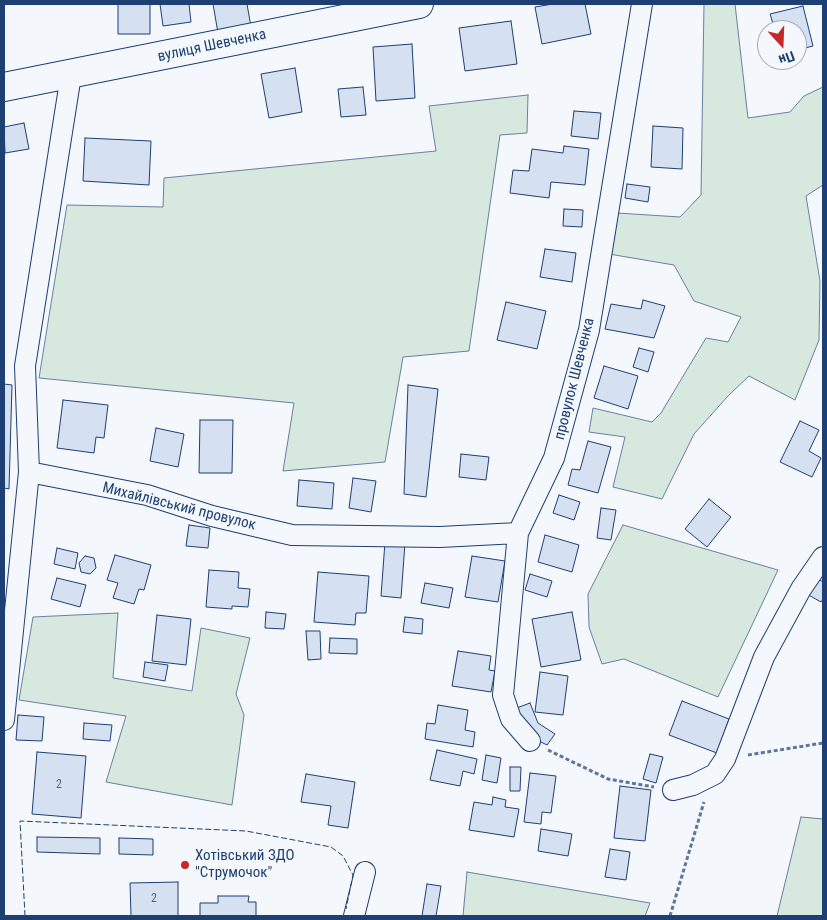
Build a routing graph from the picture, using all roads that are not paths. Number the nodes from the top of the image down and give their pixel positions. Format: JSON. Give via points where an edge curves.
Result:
{"nodes":[{"id":1,"x":419,"y":4,"type":"edge"},
{"id":2,"x":642,"y":4,"type":"edge"},
{"id":3,"x":71,"y":75,"type":"junction"},
{"id":4,"x":4,"y":87,"type":"edge"},
{"id":5,"x":29,"y":472,"type":"junction"},
{"id":6,"x":518,"y":533,"type":"junction"},
{"id":7,"x":823,"y":556,"type":"edge"},
{"id":8,"x":4,"y":720,"type":"edge"},
{"id":9,"x":530,"y":740,"type":"road end"},
{"id":10,"x":673,"y":790,"type":"road end"},
{"id":11,"x":365,"y":872,"type":"dead end"},
{"id":12,"x":354,"y":916,"type":"edge"}],
"edges":[{"from":1,"to":3,"type":"street","name":"вулиця Шевченка"},
{"from":2,"to":6,"type":"street","name":"провулок Шевченка","via":[[589,330],[554,458]]},
{"from":3,"to":4,"type":"street","name":"вулиця Шевченка"},
{"from":3,"to":5,"type":"street","via":[[25,366]]},
{"from":5,"to":6,"type":"street","name":"Михайлівський провулок","via":[[147,496],[292,535],[440,537]]},
{"from":5,"to":8,"type":"street"},
{"from":6,"to":9,"type":"street","name":"провулок Шевченка","via":[[503,695],[511,718]]},
{"from":7,"to":10,"type":"street","via":[[764,657],[720,766],[693,785]]},
{"from":11,"to":12,"type":"street"}]}
